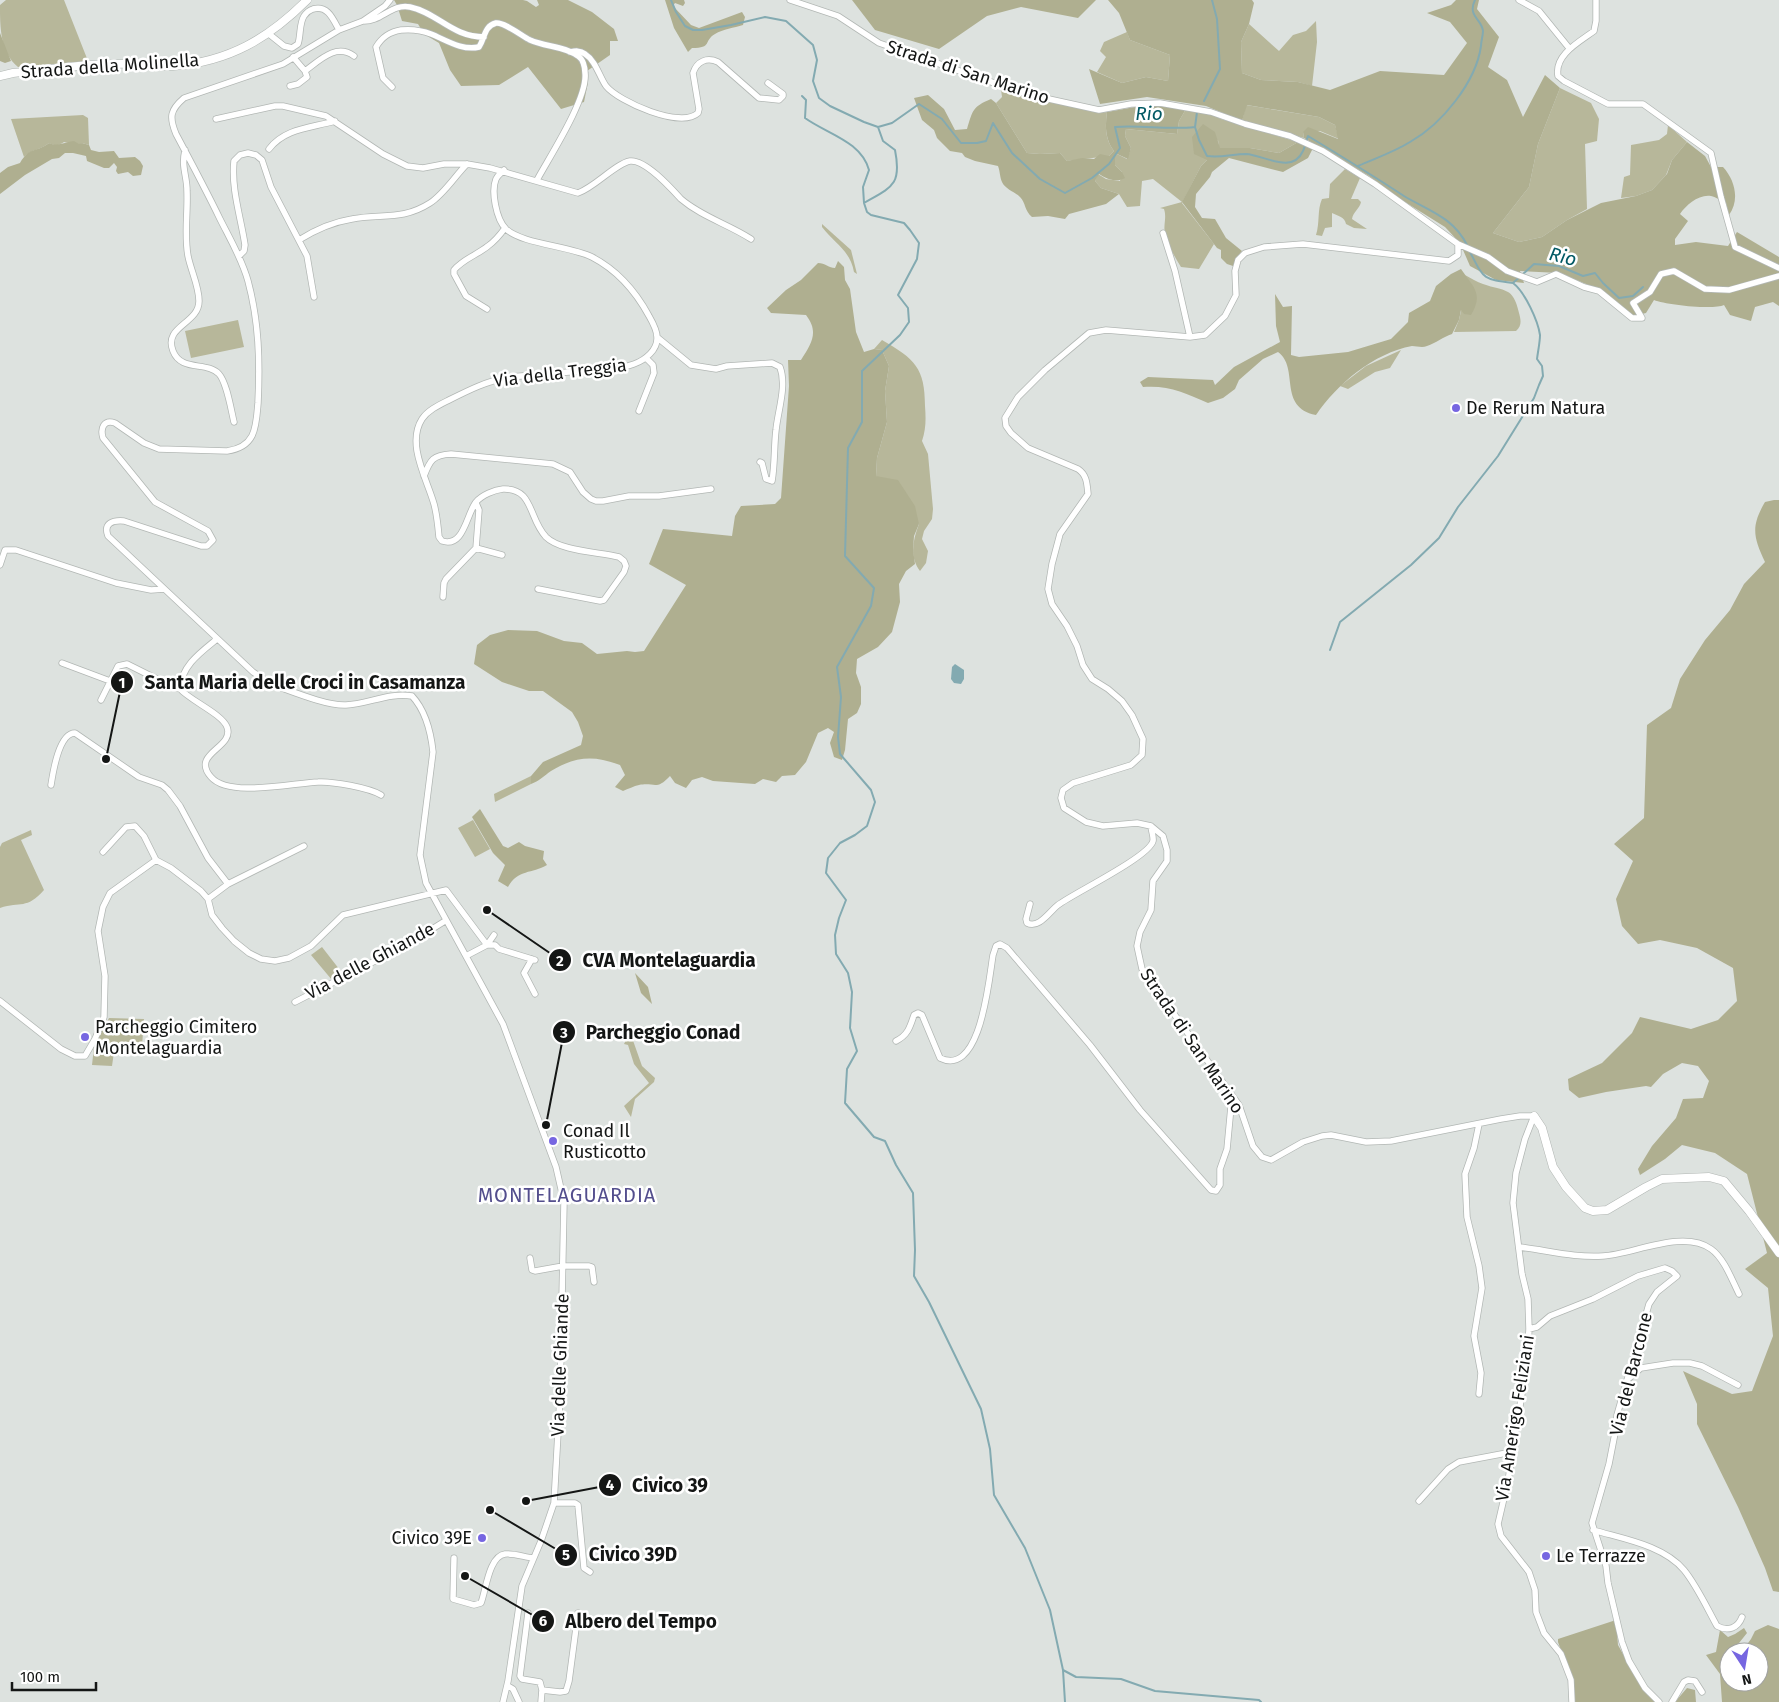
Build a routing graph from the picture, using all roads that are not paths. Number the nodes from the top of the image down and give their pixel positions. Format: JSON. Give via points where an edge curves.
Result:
{"nodes":[{"id":1,"x":299,"y":0,"type":"edge"},
{"id":2,"x":307,"y":0,"type":"edge"},
{"id":3,"x":390,"y":0,"type":"edge"},
{"id":4,"x":790,"y":0,"type":"edge"},
{"id":5,"x":1519,"y":0,"type":"edge"},
{"id":6,"x":1596,"y":0,"type":"edge"},
{"id":7,"x":296,"y":12,"type":"junction"},
{"id":8,"x":363,"y":21,"type":"junction"},
{"id":9,"x":340,"y":30,"type":"junction"},
{"id":10,"x":269,"y":34,"type":"junction"},
{"id":11,"x":484,"y":37,"type":"junction"},
{"id":12,"x":1569,"y":48,"type":"junction"},
{"id":13,"x":570,"y":52,"type":"junction"},
{"id":14,"x":354,"y":56,"type":"dead end"},
{"id":15,"x":293,"y":57,"type":"junction"},
{"id":16,"x":305,"y":71,"type":"junction"},
{"id":17,"x":0,"y":76,"type":"edge"},
{"id":18,"x":768,"y":82,"type":"dead end"},
{"id":19,"x":290,"y":86,"type":"dead end"},
{"id":20,"x":392,"y":87,"type":"dead end"},
{"id":21,"x":216,"y":119,"type":"dead end"},
{"id":22,"x":335,"y":121,"type":"junction"},
{"id":23,"x":269,"y":149,"type":"dead end"},
{"id":24,"x":185,"y":150,"type":"junction"},
{"id":25,"x":467,"y":164,"type":"junction"},
{"id":26,"x":504,"y":170,"type":"junction"},
{"id":27,"x":537,"y":180,"type":"junction"},
{"id":28,"x":505,"y":228,"type":"junction"},
{"id":29,"x":1164,"y":233,"type":"dead end"},
{"id":30,"x":751,"y":239,"type":"dead end"},
{"id":31,"x":299,"y":240,"type":"junction"},
{"id":32,"x":1461,"y":246,"type":"junction"},
{"id":33,"x":239,"y":256,"type":"junction"},
{"id":34,"x":1779,"y":268,"type":"edge"},
{"id":35,"x":1779,"y":276,"type":"edge"},
{"id":36,"x":314,"y":297,"type":"dead end"},
{"id":37,"x":488,"y":309,"type":"dead end"},
{"id":38,"x":1190,"y":337,"type":"junction"},
{"id":39,"x":658,"y":338,"type":"junction"},
{"id":40,"x":646,"y":358,"type":"junction"},
{"id":41,"x":639,"y":411,"type":"dead end"},
{"id":42,"x":234,"y":422,"type":"dead end"},
{"id":43,"x":760,"y":462,"type":"dead end"},
{"id":44,"x":424,"y":476,"type":"junction"},
{"id":45,"x":711,"y":489,"type":"dead end"},
{"id":46,"x":476,"y":503,"type":"junction"},
{"id":47,"x":476,"y":548,"type":"junction"},
{"id":48,"x":502,"y":555,"type":"dead end"},
{"id":49,"x":0,"y":565,"type":"edge"},
{"id":50,"x":538,"y":588,"type":"dead end"},
{"id":51,"x":164,"y":589,"type":"junction"},
{"id":52,"x":443,"y":597,"type":"dead end"},
{"id":53,"x":216,"y":639,"type":"junction"},
{"id":54,"x":62,"y":663,"type":"dead end"},
{"id":55,"x":110,"y":680,"type":"junction"},
{"id":56,"x":180,"y":689,"type":"junction"},
{"id":57,"x":101,"y":700,"type":"dead end"},
{"id":58,"x":51,"y":785,"type":"dead end"},
{"id":59,"x":381,"y":795,"type":"dead end"},
{"id":60,"x":1151,"y":826,"type":"junction"},
{"id":61,"x":304,"y":846,"type":"dead end"},
{"id":62,"x":103,"y":852,"type":"dead end"},
{"id":63,"x":156,"y":860,"type":"junction"},
{"id":64,"x":228,"y":884,"type":"junction"},
{"id":65,"x":431,"y":894,"type":"junction"},
{"id":66,"x":208,"y":899,"type":"junction"},
{"id":67,"x":1030,"y":904,"type":"dead end"},
{"id":68,"x":445,"y":921,"type":"junction"},
{"id":69,"x":494,"y":935,"type":"dead end"},
{"id":70,"x":487,"y":945,"type":"junction"},
{"id":71,"x":466,"y":956,"type":"junction"},
{"id":72,"x":535,"y":994,"type":"dead end"},
{"id":73,"x":0,"y":1001,"type":"edge"},
{"id":74,"x":295,"y":1002,"type":"dead end"},
{"id":75,"x":896,"y":1041,"type":"dead end"},
{"id":76,"x":1232,"y":1096,"type":"junction"},
{"id":77,"x":1534,"y":1116,"type":"junction"},
{"id":78,"x":1479,"y":1124,"type":"junction"},
{"id":79,"x":1519,"y":1247,"type":"junction"},
{"id":80,"x":1779,"y":1253,"type":"edge"},
{"id":81,"x":530,"y":1258,"type":"dead end"},
{"id":82,"x":563,"y":1266,"type":"junction"},
{"id":83,"x":594,"y":1282,"type":"dead end"},
{"id":84,"x":1739,"y":1294,"type":"dead end"},
{"id":85,"x":1529,"y":1328,"type":"junction"},
{"id":86,"x":1627,"y":1380,"type":"junction"},
{"id":87,"x":1738,"y":1386,"type":"dead end"},
{"id":88,"x":1479,"y":1394,"type":"dead end"},
{"id":89,"x":1512,"y":1452,"type":"junction"},
{"id":90,"x":1419,"y":1501,"type":"dead end"},
{"id":91,"x":554,"y":1502,"type":"junction"},
{"id":92,"x":1594,"y":1530,"type":"junction"},
{"id":93,"x":454,"y":1558,"type":"dead end"},
{"id":94,"x":533,"y":1558,"type":"junction"},
{"id":95,"x":590,"y":1572,"type":"dead end"},
{"id":96,"x":528,"y":1613,"type":"dead end"},
{"id":97,"x":578,"y":1613,"type":"dead end"},
{"id":98,"x":1742,"y":1617,"type":"dead end"},
{"id":99,"x":508,"y":1686,"type":"junction"},
{"id":100,"x":542,"y":1690,"type":"junction"},
{"id":101,"x":1702,"y":1692,"type":"dead end"},
{"id":102,"x":503,"y":1702,"type":"edge"},
{"id":103,"x":519,"y":1702,"type":"edge"},
{"id":104,"x":541,"y":1702,"type":"edge"},
{"id":105,"x":1572,"y":1702,"type":"edge"},
{"id":106,"x":1659,"y":1702,"type":"edge"},
{"id":107,"x":1672,"y":1702,"type":"edge"}],
"edges":[{"from":1,"to":7,"type":"street"},
{"from":2,"to":7,"type":"street","name":"Strada della Molinella"},
{"from":3,"to":8,"type":"street"},
{"from":4,"to":32,"type":"street","name":"Strada di San Marino","via":[[838,16],[879,43],[1026,94],[1099,110],[1131,104],[1169,104],[1211,112],[1290,136],[1324,151]]},
{"from":5,"to":12,"type":"street","via":[[1539,12]]},
{"from":6,"to":12,"type":"street","via":[[1594,32]]},
{"from":7,"to":10,"type":"street","name":"Strada della Molinella"},
{"from":8,"to":9,"type":"street"},
{"from":8,"to":11,"type":"street","via":[[371,22],[397,7],[408,6],[465,35]]},
{"from":9,"to":10,"type":"street","via":[[330,14],[316,8],[304,16],[298,44],[292,48]]},
{"from":9,"to":15,"type":"street"},
{"from":10,"to":17,"type":"street","name":"Strada della Molinella","via":[[245,48],[196,63],[173,66],[116,64]]},
{"from":11,"to":13,"type":"street","via":[[489,26],[503,24],[532,41]]},
{"from":11,"to":20,"type":"street","via":[[479,47],[474,48],[458,46],[418,30],[392,32],[380,39],[376,47],[383,78]]},
{"from":12,"to":34,"type":"street","via":[[1557,72],[1564,82],[1608,104],[1643,104],[1711,153],[1735,247]]},
{"from":13,"to":18,"type":"street","via":[[586,54],[606,86],[617,96],[671,117],[690,118],[698,113],[693,73],[703,61],[718,62],[759,98],[780,100],[783,94]]},
{"from":13,"to":27,"type":"street","via":[[584,64],[585,84],[580,102]]},
{"from":14,"to":16,"type":"street","via":[[337,50]]},
{"from":15,"to":16,"type":"street"},
{"from":15,"to":24,"type":"street","via":[[272,69],[184,98],[171,117]]},
{"from":16,"to":19,"type":"street","via":[[307,77],[304,81]]},
{"from":21,"to":22,"type":"street","via":[[283,106]]},
{"from":22,"to":23,"type":"street","via":[[290,133]]},
{"from":22,"to":25,"type":"street","via":[[407,166],[423,168]]},
{"from":24,"to":33,"type":"street"},
{"from":24,"to":42,"type":"street","via":[[186,245],[199,301],[195,314],[175,331],[171,345],[181,361],[218,373],[224,383]]},
{"from":25,"to":26,"type":"street"},
{"from":25,"to":31,"type":"street","via":[[437,198],[419,209],[405,214],[352,218],[315,230]]},
{"from":26,"to":27,"type":"street"},
{"from":26,"to":28,"type":"street","via":[[495,182],[495,209]]},
{"from":27,"to":30,"type":"street","via":[[578,194],[621,165],[637,162],[649,168],[697,212]]},
{"from":28,"to":37,"type":"street","via":[[493,243],[454,270],[466,296]]},
{"from":28,"to":39,"type":"street","via":[[534,241],[582,253],[618,274],[647,313]]},
{"from":29,"to":38,"type":"street"},
{"from":31,"to":33,"type":"street","via":[[283,213],[262,160],[248,153],[240,155],[234,161],[234,185],[244,245]]},
{"from":31,"to":36,"type":"street","via":[[307,256]]},
{"from":32,"to":35,"type":"street","name":"Strada di San Marino","via":[[1488,257],[1507,271],[1537,282],[1556,274],[1599,291],[1632,318],[1642,318],[1633,302],[1650,292],[1661,274],[1674,270],[1705,288],[1729,290]]},
{"from":32,"to":38,"type":"street","via":[[1458,255],[1449,261],[1303,244],[1264,247],[1245,253],[1236,266],[1236,295],[1224,316],[1206,335]]},
{"from":33,"to":51,"type":"street","name":"Via delle Ghiande","via":[[248,281],[260,345],[257,417],[250,442],[228,451],[159,449],[110,421],[102,427],[104,438],[155,502],[208,531],[213,540],[207,546],[201,546],[124,520],[107,526],[108,536]]},
{"from":38,"to":60,"type":"street","via":[[1106,330],[1089,333],[1018,397],[1006,418],[1010,433],[1028,448],[1078,469],[1087,479],[1088,494],[1060,534],[1048,589],[1052,604],[1067,626],[1083,665],[1092,679],[1122,701],[1143,739],[1142,755],[1131,765],[1073,783],[1063,790],[1064,808],[1086,822],[1103,826],[1137,823]]},
{"from":39,"to":40,"type":"street","name":"Via della Treggia"},
{"from":39,"to":43,"type":"street","via":[[695,367],[772,364],[780,367],[782,397],[772,481],[766,479]]},
{"from":40,"to":41,"type":"street","name":"Via della Treggia","via":[[653,365],[654,372]]},
{"from":40,"to":44,"type":"street","name":"Via della Treggia","via":[[614,369],[494,380],[440,405],[421,420],[417,432],[417,448]]},
{"from":44,"to":45,"type":"street","via":[[430,461],[451,454],[554,464],[570,472],[583,492],[596,501]]},
{"from":44,"to":46,"type":"street","name":"Via della Treggia","via":[[442,541],[456,540]]},
{"from":46,"to":47,"type":"street","via":[[479,510]]},
{"from":46,"to":50,"type":"street","via":[[494,490],[521,492],[535,522],[553,542],[619,557],[626,566],[604,600]]},
{"from":47,"to":48,"type":"street"},
{"from":47,"to":52,"type":"street","via":[[446,579]]},
{"from":49,"to":51,"type":"street","via":[[5,550],[16,550],[116,583],[151,590]]},
{"from":51,"to":53,"type":"street","name":"Via delle Ghiande"},
{"from":53,"to":56,"type":"street","via":[[194,658],[182,675]]},
{"from":53,"to":65,"type":"street","name":"Via delle Ghiande","via":[[262,680],[303,694],[344,705],[397,695],[412,696],[417,701],[425,717],[433,752],[420,855]]},
{"from":54,"to":55,"type":"street"},
{"from":55,"to":56,"type":"street","via":[[118,666],[126,664]]},
{"from":55,"to":57,"type":"street"},
{"from":56,"to":59,"type":"street","via":[[226,725],[226,739],[208,756],[206,764],[212,778],[223,786],[250,788],[321,782]]},
{"from":58,"to":64,"type":"street","via":[[56,759],[67,736],[75,733],[139,778],[168,790],[208,858]]},
{"from":60,"to":67,"type":"street","via":[[1153,841],[1148,848],[1134,860],[1057,906],[1036,925],[1027,923]]},
{"from":60,"to":76,"type":"street","name":"Strada di San Marino","via":[[1162,836],[1167,861],[1153,881],[1151,910],[1140,932],[1137,946],[1142,970]]},
{"from":61,"to":64,"type":"street"},
{"from":62,"to":63,"type":"street","via":[[126,827],[135,826]]},
{"from":63,"to":66,"type":"street","via":[[201,890]]},
{"from":63,"to":73,"type":"street","via":[[110,893],[103,907],[98,931],[105,976],[104,1017],[85,1056],[75,1056],[61,1049]]},
{"from":64,"to":66,"type":"street"},
{"from":65,"to":66,"type":"street","via":[[343,915],[311,946],[289,958],[275,960],[249,953],[234,941],[212,915]]},
{"from":65,"to":68,"type":"street","name":"Via delle Ghiande"},
{"from":65,"to":70,"type":"street","name":"Via delle Ghiande","via":[[446,890]]},
{"from":68,"to":71,"type":"street","name":"Via delle Ghiande"},
{"from":68,"to":74,"type":"street","name":"Via delle Ghiande","via":[[408,944]]},
{"from":69,"to":70,"type":"street"},
{"from":70,"to":71,"type":"street"},
{"from":70,"to":72,"type":"street","via":[[533,959],[524,973]]},
{"from":71,"to":82,"type":"street","name":"Via delle Ghiande","via":[[503,1024],[556,1167],[564,1202]]},
{"from":75,"to":76,"type":"street","via":[[908,1032],[914,1015],[918,1013],[922,1015],[940,1058],[951,1061],[963,1056],[978,1031],[993,955],[1000,944],[1007,948],[1090,1045],[1140,1110],[1211,1190],[1216,1190],[1220,1184]]},
{"from":76,"to":78,"type":"street","name":"Strada di San Marino","via":[[1239,1105],[1253,1146],[1262,1157],[1271,1160],[1303,1142],[1322,1136],[1366,1142]]},
{"from":77,"to":78,"type":"street","name":"Strada di San Marino","via":[[1501,1118]]},
{"from":77,"to":79,"type":"street","name":"Via Amerigo Feliziani","via":[[1516,1173],[1513,1203]]},
{"from":77,"to":80,"type":"street","via":[[1542,1128],[1553,1168],[1585,1208],[1607,1210],[1662,1179],[1709,1177],[1724,1182]]},
{"from":78,"to":88,"type":"street","via":[[1465,1174],[1467,1217],[1480,1266],[1482,1288],[1474,1336],[1481,1373]]},
{"from":79,"to":84,"type":"street","via":[[1603,1256],[1680,1241],[1697,1243],[1711,1249],[1720,1259]]},
{"from":79,"to":85,"type":"street","name":"Via Amerigo Feliziani","via":[[1528,1299]]},
{"from":81,"to":82,"type":"street","name":"Via delle Ghiande","via":[[535,1271]]},
{"from":82,"to":83,"type":"street","name":"Via delle Ghiande","via":[[592,1267]]},
{"from":82,"to":91,"type":"street","name":"Via delle Ghiande"},
{"from":85,"to":86,"type":"street","name":"Via del Barcone","via":[[1537,1327],[1550,1316],[1593,1300],[1638,1276],[1665,1268],[1672,1271],[1677,1276],[1656,1292],[1649,1304]]},
{"from":85,"to":89,"type":"street","name":"Via Amerigo Feliziani","via":[[1527,1362]]},
{"from":86,"to":87,"type":"street","via":[[1641,1368],[1690,1363]]},
{"from":86,"to":92,"type":"street","name":"Via del Barcone","via":[[1617,1415],[1610,1464],[1592,1522]]},
{"from":89,"to":90,"type":"street","via":[[1459,1462],[1448,1469]]},
{"from":89,"to":105,"type":"street","name":"Via Amerigo Feliziani","via":[[1499,1531],[1529,1572],[1535,1590],[1536,1612],[1544,1633],[1561,1654],[1571,1680]]},
{"from":91,"to":94,"type":"street","name":"Via delle Ghiande"},
{"from":91,"to":95,"type":"street","via":[[578,1505],[584,1568]]},
{"from":92,"to":98,"type":"street","via":[[1650,1547],[1684,1569],[1717,1626],[1729,1629],[1738,1625]]},
{"from":92,"to":106,"type":"street","name":"Via del Barcone","via":[[1604,1557],[1622,1642],[1645,1688]]},
{"from":93,"to":94,"type":"street","via":[[453,1599],[474,1605],[481,1602],[493,1562],[498,1556]]},
{"from":94,"to":99,"type":"street","name":"Via delle Ghiande","via":[[522,1586]]},
{"from":96,"to":100,"type":"street","via":[[520,1676],[540,1682]]},
{"from":97,"to":100,"type":"street","via":[[566,1691]]},
{"from":99,"to":102,"type":"street","name":"Via delle Ghiande"},
{"from":99,"to":103,"type":"street"},
{"from":100,"to":104,"type":"street"},
{"from":101,"to":107,"type":"street","via":[[1695,1681],[1688,1680]]}]}
